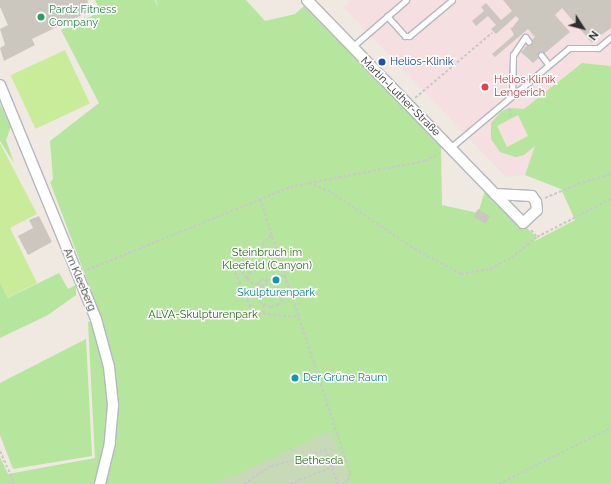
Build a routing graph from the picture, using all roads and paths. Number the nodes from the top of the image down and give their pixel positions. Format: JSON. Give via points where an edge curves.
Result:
{"nodes":[{"id":1,"x":307,"y":0,"type":"edge"},
{"id":2,"x":406,"y":0,"type":"edge"},
{"id":3,"x":452,"y":0,"type":"edge"},
{"id":4,"x":387,"y":16,"type":"junction"},
{"id":5,"x":492,"y":33,"type":"dead end"},
{"id":6,"x":611,"y":37,"type":"edge"},
{"id":7,"x":530,"y":42,"type":"dead end"},
{"id":8,"x":351,"y":48,"type":"junction"},
{"id":9,"x":541,"y":55,"type":"dead end"},
{"id":10,"x":548,"y":64,"type":"junction"},
{"id":11,"x":0,"y":86,"type":"edge"},
{"id":12,"x":512,"y":96,"type":"junction"},
{"id":13,"x":408,"y":105,"type":"junction"},
{"id":14,"x":450,"y":148,"type":"junction"},
{"id":15,"x":611,"y":174,"type":"edge"},
{"id":16,"x":309,"y":183,"type":"junction"},
{"id":17,"x":495,"y":194,"type":"junction"},
{"id":18,"x":260,"y":199,"type":"junction"},
{"id":19,"x":611,"y":199,"type":"edge"},
{"id":20,"x":536,"y":202,"type":"junction"},
{"id":21,"x":271,"y":235,"type":"junction"},
{"id":22,"x":239,"y":268,"type":"junction"},
{"id":23,"x":76,"y":275,"type":"junction"},
{"id":24,"x":284,"y":275,"type":"junction"},
{"id":25,"x":276,"y":277,"type":"junction"},
{"id":26,"x":247,"y":279,"type":"junction"},
{"id":27,"x":272,"y":279,"type":"junction"},
{"id":28,"x":268,"y":281,"type":"junction"},
{"id":29,"x":258,"y":286,"type":"junction"},
{"id":30,"x":263,"y":305,"type":"junction"},
{"id":31,"x":264,"y":314,"type":"junction"},
{"id":32,"x":299,"y":317,"type":"junction"},
{"id":33,"x":611,"y":428,"type":"edge"},
{"id":34,"x":0,"y":451,"type":"edge"},
{"id":35,"x":347,"y":462,"type":"junction"},
{"id":36,"x":332,"y":467,"type":"junction"},
{"id":37,"x":15,"y":484,"type":"edge"},
{"id":38,"x":100,"y":484,"type":"edge"},
{"id":39,"x":244,"y":484,"type":"edge"},
{"id":40,"x":290,"y":484,"type":"edge"},
{"id":41,"x":338,"y":484,"type":"edge"},
{"id":42,"x":344,"y":484,"type":"edge"},
{"id":43,"x":499,"y":484,"type":"edge"}],
"edges":[{"from":1,"to":8,"type":"street","name":"Martin-Luther-Straße"},
{"from":2,"to":4,"type":"lane"},
{"from":3,"to":4,"type":"lane","via":[[409,36],[405,36]]},
{"from":4,"to":8,"type":"lane"},
{"from":5,"to":13,"type":"path"},
{"from":6,"to":10,"type":"lane","via":[[598,48],[569,48]]},
{"from":7,"to":12,"type":"lane","via":[[525,37],[513,55]]},
{"from":8,"to":13,"type":"street","name":"Martin-Luther-Straße"},
{"from":9,"to":10,"type":"lane"},
{"from":10,"to":12,"type":"lane"},
{"from":11,"to":23,"type":"street","name":"Am Kleeberg"},
{"from":12,"to":14,"type":"lane"},
{"from":13,"to":14,"type":"street","name":"Martin-Luther-Straße"},
{"from":14,"to":16,"type":"path","via":[[425,161]]},
{"from":14,"to":17,"type":"street","name":"Martin-Luther-Straße"},
{"from":15,"to":20,"type":"path","via":[[578,184]]},
{"from":16,"to":18,"type":"path"},
{"from":16,"to":19,"type":"path","via":[[330,192],[410,246],[461,274],[490,269],[511,258],[537,237]]},
{"from":17,"to":20,"type":"street","via":[[532,196]]},
{"from":17,"to":20,"type":"street","name":"Martin-Luther-Straße","via":[[523,223],[537,210]]},
{"from":18,"to":21,"type":"path"},
{"from":18,"to":23,"type":"path"},
{"from":21,"to":22,"type":"path"},
{"from":21,"to":24,"type":"path"},
{"from":22,"to":26,"type":"path"},
{"from":22,"to":31,"type":"path","via":[[235,272],[253,313]]},
{"from":23,"to":38,"type":"street","name":"Am Kleeberg","via":[[96,319],[109,367],[113,404],[110,443]]},
{"from":24,"to":25,"type":"path"},
{"from":24,"to":32,"type":"path"},
{"from":25,"to":26,"type":"path","via":[[264,266],[249,273]]},
{"from":25,"to":27,"type":"path"},
{"from":26,"to":29,"type":"path"},
{"from":27,"to":28,"type":"path"},
{"from":27,"to":30,"type":"path","via":[[281,293],[282,302],[271,306]]},
{"from":28,"to":29,"type":"path","via":[[263,287]]},
{"from":28,"to":29,"type":"path","via":[[262,280]]},
{"from":29,"to":30,"type":"path","via":[[257,296]]},
{"from":30,"to":31,"type":"path"},
{"from":31,"to":32,"type":"path"},
{"from":32,"to":35,"type":"path"},
{"from":33,"to":43,"type":"path"},
{"from":34,"to":37,"type":"path"},
{"from":35,"to":36,"type":"path"},
{"from":35,"to":42,"type":"path","via":[[350,473]]},
{"from":36,"to":39,"type":"path","via":[[325,449],[310,456],[271,466]]},
{"from":36,"to":40,"type":"path"},
{"from":36,"to":41,"type":"path"}]}
